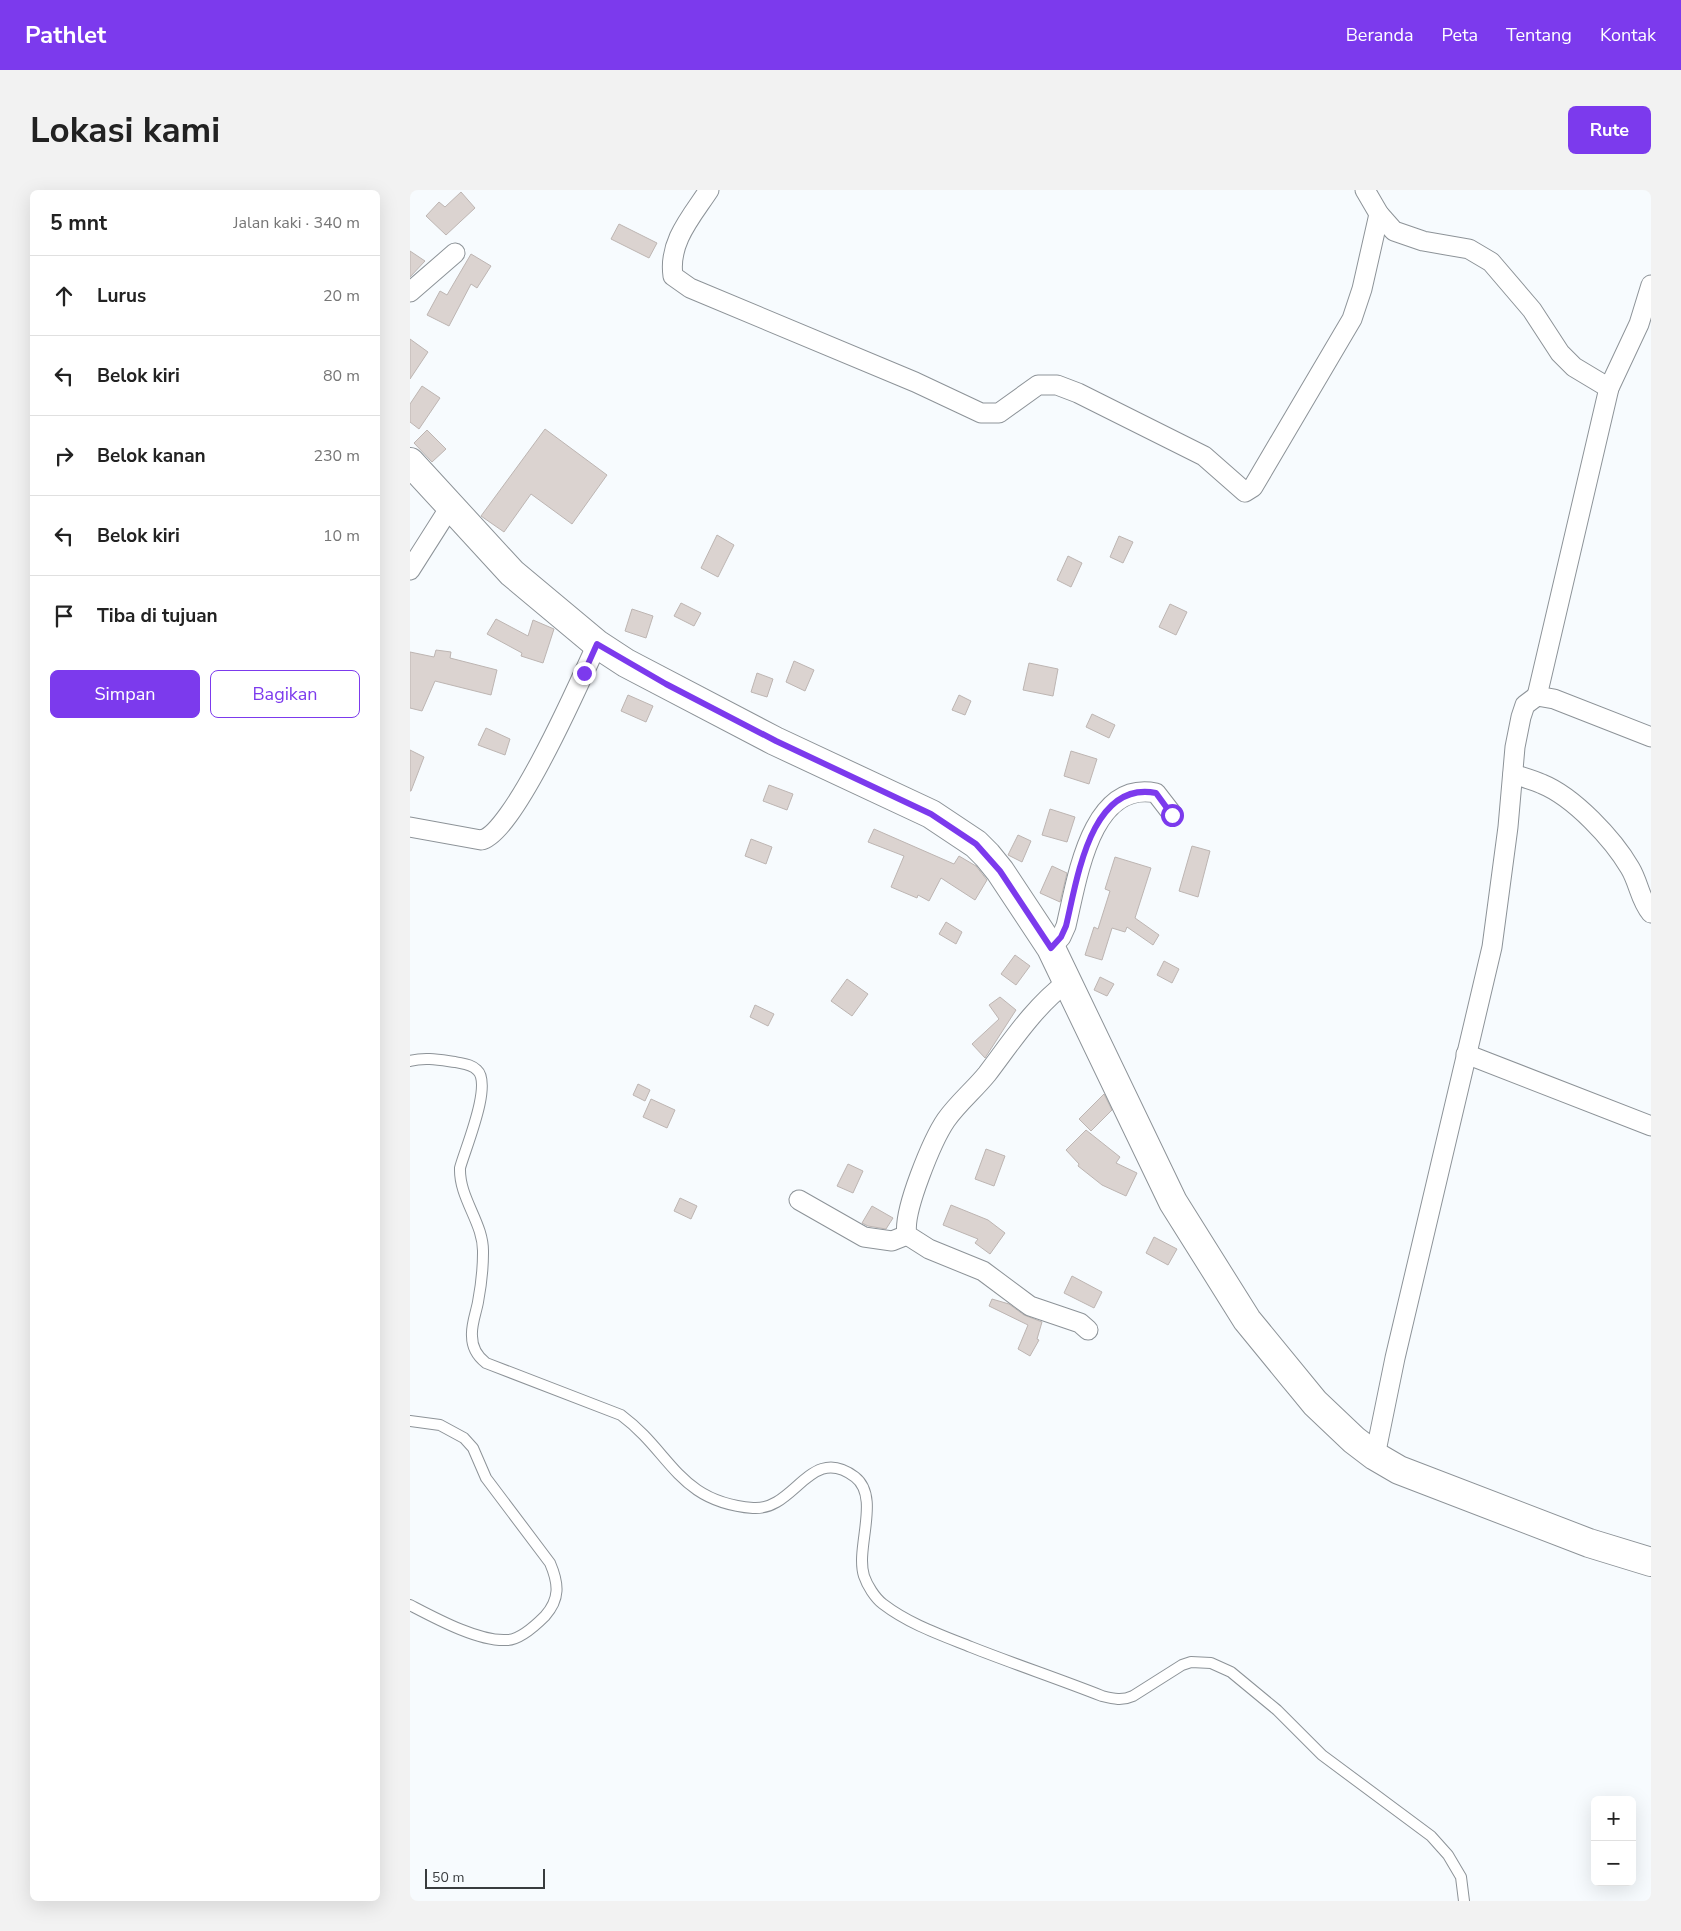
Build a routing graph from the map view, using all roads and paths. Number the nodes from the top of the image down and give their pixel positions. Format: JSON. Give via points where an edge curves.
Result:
{"nodes":[{"id":1,"x":710,"y":190,"type":"edge"},
{"id":2,"x":1365,"y":190,"type":"edge"},
{"id":3,"x":1379,"y":214,"type":"junction"},
{"id":4,"x":455,"y":253,"type":"dead end"},
{"id":5,"x":1651,"y":285,"type":"edge"},
{"id":6,"x":410,"y":292,"type":"edge"},
{"id":7,"x":1609,"y":388,"type":"junction"},
{"id":8,"x":410,"y":462,"type":"edge"},
{"id":9,"x":450,"y":507,"type":"junction"},
{"id":10,"x":410,"y":570,"type":"edge"},
{"id":11,"x":597,"y":644,"type":"junction"},
{"id":12,"x":1537,"y":696,"type":"junction"},
{"id":13,"x":1651,"y":737,"type":"edge"},
{"id":14,"x":1513,"y":774,"type":"junction"},
{"id":15,"x":1172,"y":815,"type":"dead end"},
{"id":16,"x":410,"y":827,"type":"edge"},
{"id":17,"x":1651,"y":913,"type":"edge"},
{"id":18,"x":1051,"y":948,"type":"junction"},
{"id":19,"x":1067,"y":982,"type":"junction"},
{"id":20,"x":1466,"y":1054,"type":"junction"},
{"id":21,"x":410,"y":1062,"type":"edge"},
{"id":22,"x":1651,"y":1126,"type":"edge"},
{"id":23,"x":799,"y":1200,"type":"dead end"},
{"id":24,"x":907,"y":1235,"type":"junction"},
{"id":25,"x":1088,"y":1330,"type":"dead end"},
{"id":26,"x":410,"y":1421,"type":"edge"},
{"id":27,"x":1374,"y":1456,"type":"junction"},
{"id":28,"x":1651,"y":1562,"type":"edge"},
{"id":29,"x":410,"y":1605,"type":"edge"},
{"id":30,"x":1464,"y":1901,"type":"edge"}],
"edges":[{"from":1,"to":3,"type":"street","via":[[678,237],[672,258],[673,276],[690,288],[981,413],[999,413],[1038,385],[1057,385],[1204,456],[1245,492],[1253,487],[1352,319]]},
{"from":2,"to":3,"type":"street"},
{"from":3,"to":7,"type":"street","via":[[1394,231],[1407,237],[1469,249],[1491,262],[1532,310],[1560,353],[1574,367]]},
{"from":4,"to":6,"type":"street"},
{"from":5,"to":7,"type":"street","via":[[1639,324]]},
{"from":7,"to":12,"type":"street"},
{"from":8,"to":9,"type":"main road"},
{"from":9,"to":10,"type":"street"},
{"from":9,"to":11,"type":"main road","via":[[512,573]]},
{"from":11,"to":16,"type":"street","via":[[536,769],[511,811],[489,838],[481,840]]},
{"from":11,"to":18,"type":"main road","via":[[776,741],[931,814],[976,844],[1000,871]]},
{"from":12,"to":13,"type":"street","via":[[1554,699]]},
{"from":12,"to":14,"type":"street","via":[[1525,705],[1521,718]]},
{"from":14,"to":17,"type":"street","via":[[1544,784],[1592,822],[1630,869]]},
{"from":14,"to":20,"type":"street","via":[[1492,947]]},
{"from":15,"to":18,"type":"street","via":[[1156,793],[1143,790],[1121,799],[1102,816],[1085,849],[1066,926]]},
{"from":18,"to":19,"type":"main road"},
{"from":19,"to":24,"type":"street","via":[[1050,995],[946,1120],[912,1199]]},
{"from":19,"to":27,"type":"main road","via":[[1173,1202],[1247,1320],[1315,1404]]},
{"from":20,"to":22,"type":"street"},
{"from":20,"to":27,"type":"street"},
{"from":21,"to":30,"type":"lane","via":[[433,1058],[469,1065],[482,1077],[481,1101],[460,1177],[481,1235],[482,1276],[472,1336],[476,1352],[486,1363],[621,1416],[636,1426],[674,1472],[694,1489],[728,1504],[755,1508],[770,1506],[820,1469],[831,1468],[856,1478],[866,1498],[861,1557],[869,1586],[881,1602],[940,1635],[1117,1699],[1134,1696],[1182,1665],[1191,1662],[1219,1664],[1277,1710],[1322,1755],[1431,1836],[1461,1877]]},
{"from":23,"to":24,"type":"street","via":[[864,1237],[892,1241]]},
{"from":24,"to":25,"type":"street","via":[[929,1249],[983,1271],[1030,1306],[1080,1323]]},
{"from":26,"to":29,"type":"lane","via":[[440,1425],[464,1438],[473,1448],[486,1478],[550,1563],[556,1578],[557,1597],[540,1620],[516,1638],[508,1640],[486,1638]]},
{"from":27,"to":28,"type":"main road","via":[[1399,1470],[1589,1543]]}]}
